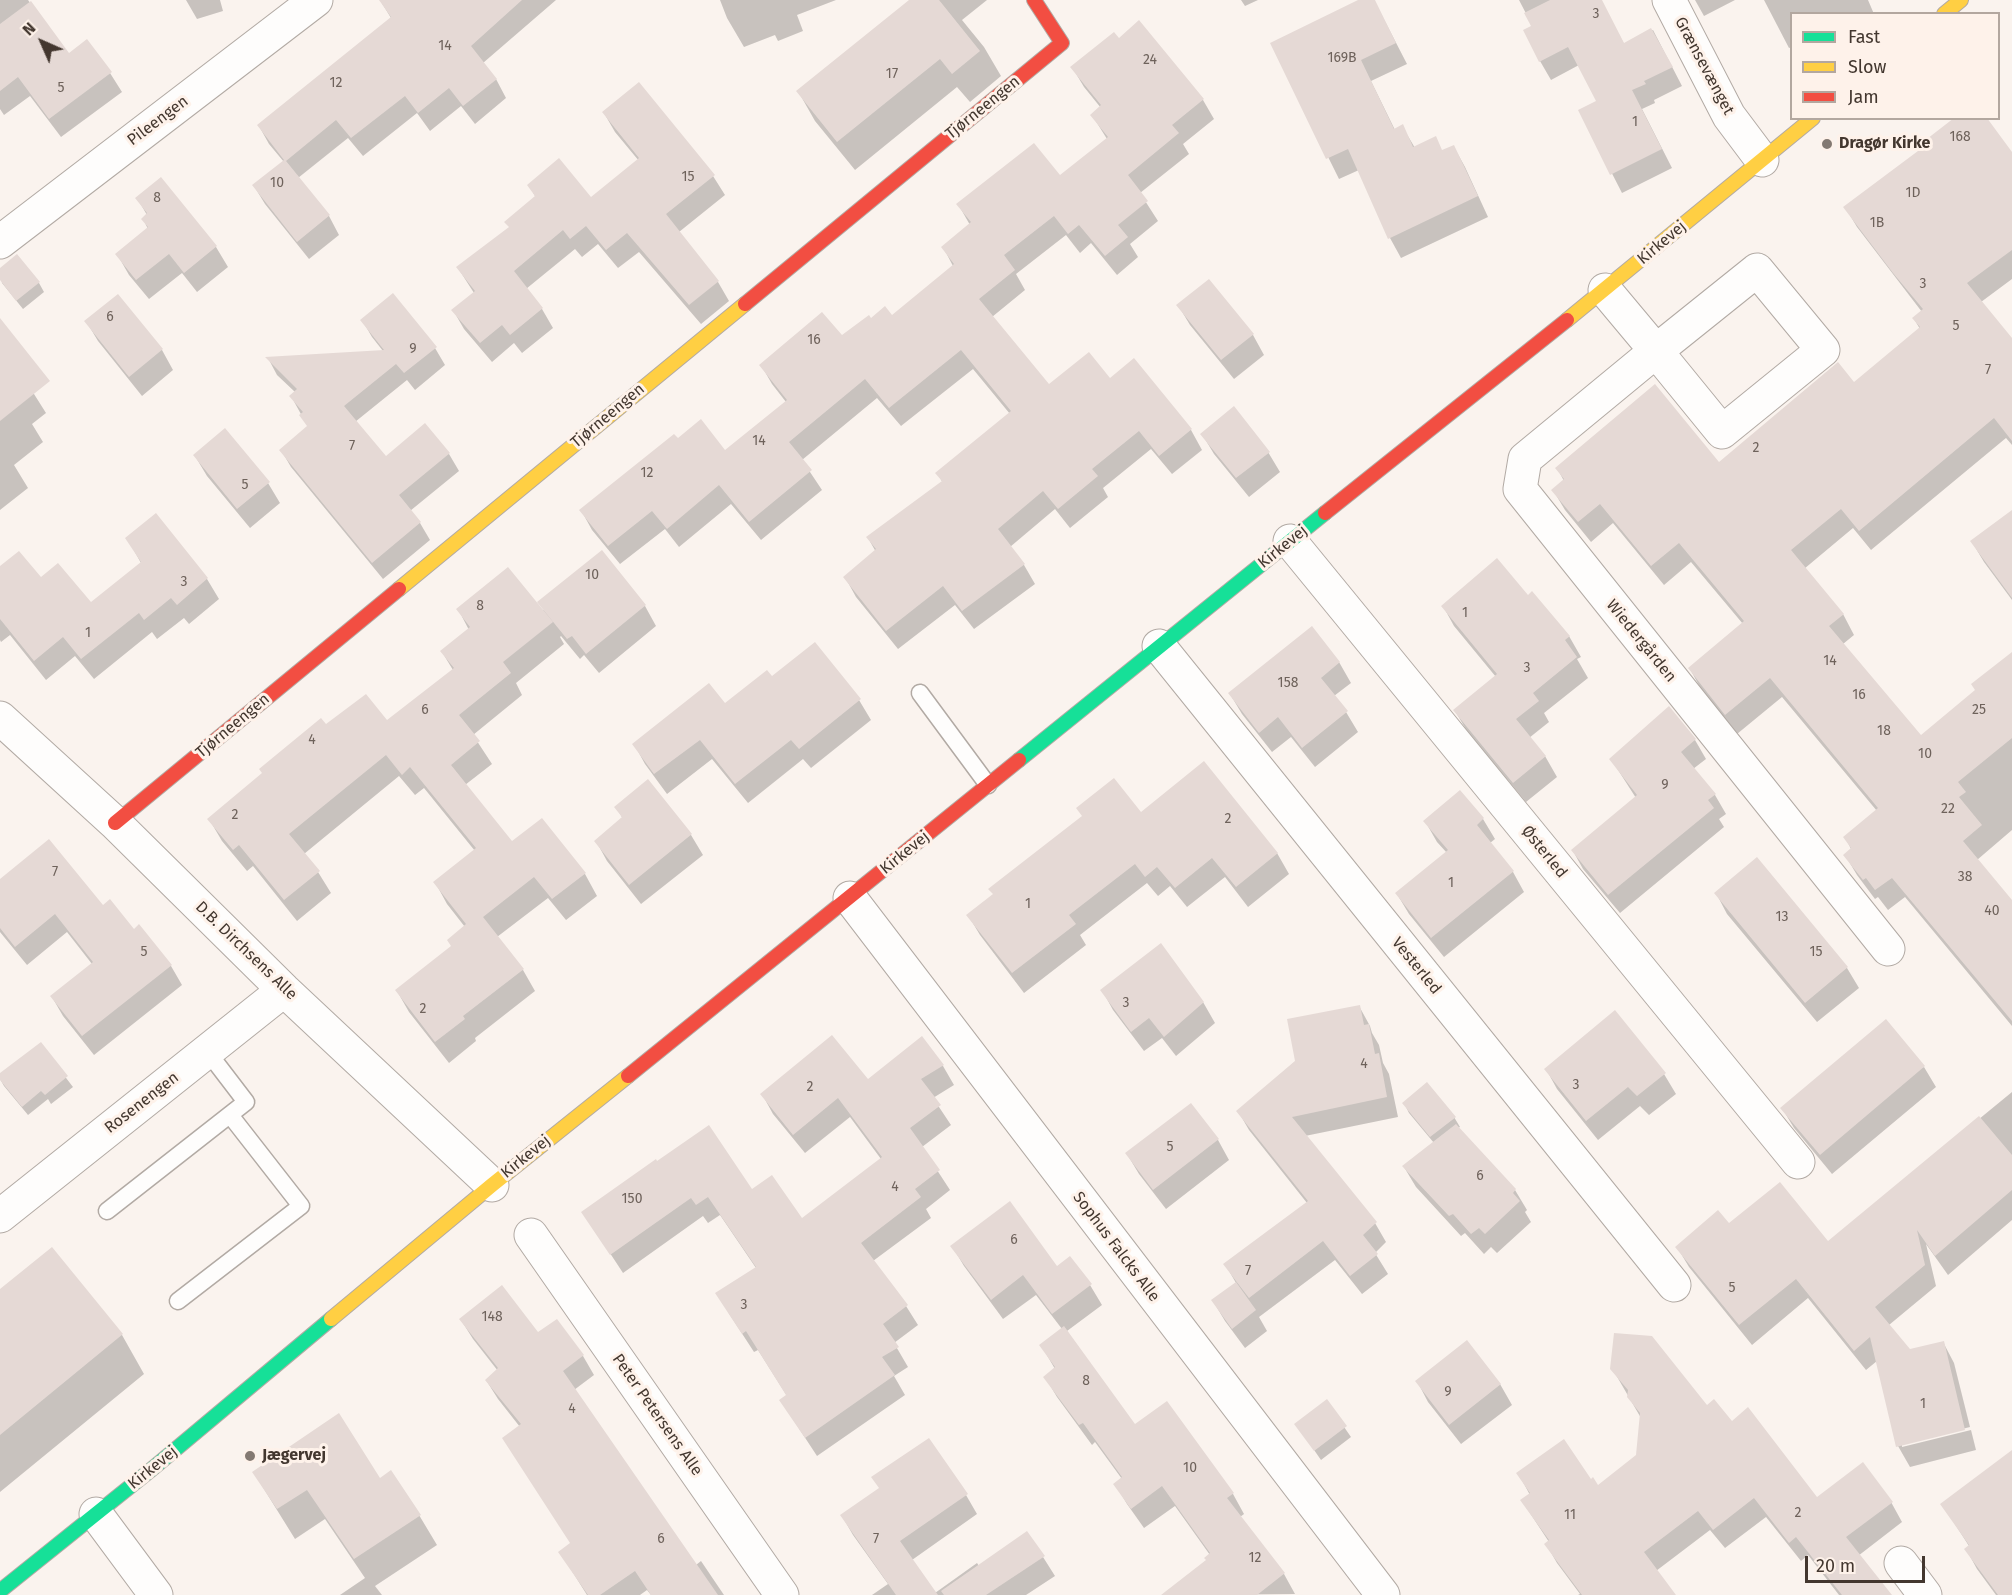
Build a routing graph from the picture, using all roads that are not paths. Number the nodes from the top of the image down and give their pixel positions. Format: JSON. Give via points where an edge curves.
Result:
{"nodes":[{"id":1,"x":316,"y":0,"type":"edge"},
{"id":2,"x":1034,"y":0,"type":"edge"},
{"id":3,"x":1669,"y":0,"type":"edge"},
{"id":4,"x":1961,"y":0,"type":"edge"},
{"id":5,"x":1946,"y":12,"type":"edge"},
{"id":6,"x":1811,"y":120,"type":"edge"},
{"id":7,"x":1762,"y":160,"type":"junction"},
{"id":8,"x":0,"y":242,"type":"edge"},
{"id":9,"x":1605,"y":290,"type":"junction"},
{"id":10,"x":1656,"y":351,"type":"junction"},
{"id":11,"x":1290,"y":541,"type":"junction"},
{"id":12,"x":1159,"y":646,"type":"junction"},
{"id":13,"x":920,"y":693,"type":"dead end"},
{"id":14,"x":0,"y":718,"type":"edge"},
{"id":15,"x":988,"y":785,"type":"junction"},
{"id":16,"x":115,"y":823,"type":"junction"},
{"id":17,"x":850,"y":898,"type":"junction"},
{"id":18,"x":1888,"y":949,"type":"dead end"},
{"id":19,"x":284,"y":990,"type":"junction"},
{"id":20,"x":207,"y":1051,"type":"junction"},
{"id":21,"x":230,"y":1115,"type":"junction"},
{"id":22,"x":1798,"y":1162,"type":"dead end"},
{"id":23,"x":492,"y":1185,"type":"junction"},
{"id":24,"x":107,"y":1211,"type":"dead end"},
{"id":25,"x":0,"y":1216,"type":"edge"},
{"id":26,"x":531,"y":1235,"type":"dead end"},
{"id":27,"x":1674,"y":1285,"type":"dead end"},
{"id":28,"x":178,"y":1300,"type":"dead end"},
{"id":29,"x":96,"y":1514,"type":"junction"},
{"id":30,"x":1902,"y":1563,"type":"dead end"},
{"id":31,"x":0,"y":1591,"type":"edge"},
{"id":32,"x":156,"y":1595,"type":"edge"},
{"id":33,"x":782,"y":1595,"type":"edge"},
{"id":34,"x":1383,"y":1595,"type":"edge"},
{"id":35,"x":1925,"y":1595,"type":"edge"}],
"edges":[{"from":1,"to":8,"type":"street","name":"Pileengen"},
{"from":2,"to":16,"type":"main road","name":"Tjørneengen","via":[[1062,44]]},
{"from":3,"to":7,"type":"street","name":"Grænsevænget","via":[[1729,116]]},
{"from":4,"to":5,"type":"main road"},
{"from":6,"to":7,"type":"main road","name":"Kirkevej"},
{"from":7,"to":9,"type":"main road","name":"Kirkevej"},
{"from":9,"to":10,"type":"street","name":"Wiedergården"},
{"from":9,"to":11,"type":"main road","name":"Kirkevej"},
{"from":10,"to":10,"type":"street","name":"Wiedergården","via":[[1722,432],[1822,350],[1757,270]]},
{"from":10,"to":18,"type":"street","name":"Wiedergården","via":[[1525,459],[1520,489]]},
{"from":11,"to":12,"type":"main road","name":"Kirkevej"},
{"from":11,"to":22,"type":"street","name":"Østerled"},
{"from":12,"to":15,"type":"main road","name":"Kirkevej"},
{"from":12,"to":27,"type":"street","name":"Vesterled"},
{"from":13,"to":15,"type":"lane"},
{"from":14,"to":16,"type":"street","name":"D.B. Dirchsens Alle"},
{"from":15,"to":17,"type":"main road","name":"Kirkevej"},
{"from":16,"to":19,"type":"street","name":"D.B. Dirchsens Alle"},
{"from":17,"to":23,"type":"main road","name":"Kirkevej"},
{"from":17,"to":34,"type":"street","name":"Sophus Falcks Alle"},
{"from":19,"to":20,"type":"street","name":"Rosenengen"},
{"from":19,"to":23,"type":"street","name":"D.B. Dirchsens Alle"},
{"from":20,"to":21,"type":"lane","via":[[246,1102]]},
{"from":20,"to":25,"type":"street","name":"Rosenengen"},
{"from":21,"to":24,"type":"lane"},
{"from":21,"to":28,"type":"lane","via":[[301,1206]]},
{"from":23,"to":29,"type":"main road","name":"Kirkevej"},
{"from":26,"to":33,"type":"street","name":"Peter Petersens Alle"},
{"from":29,"to":31,"type":"main road","name":"Kirkevej"},
{"from":29,"to":32,"type":"street"},
{"from":30,"to":35,"type":"street"}]}
